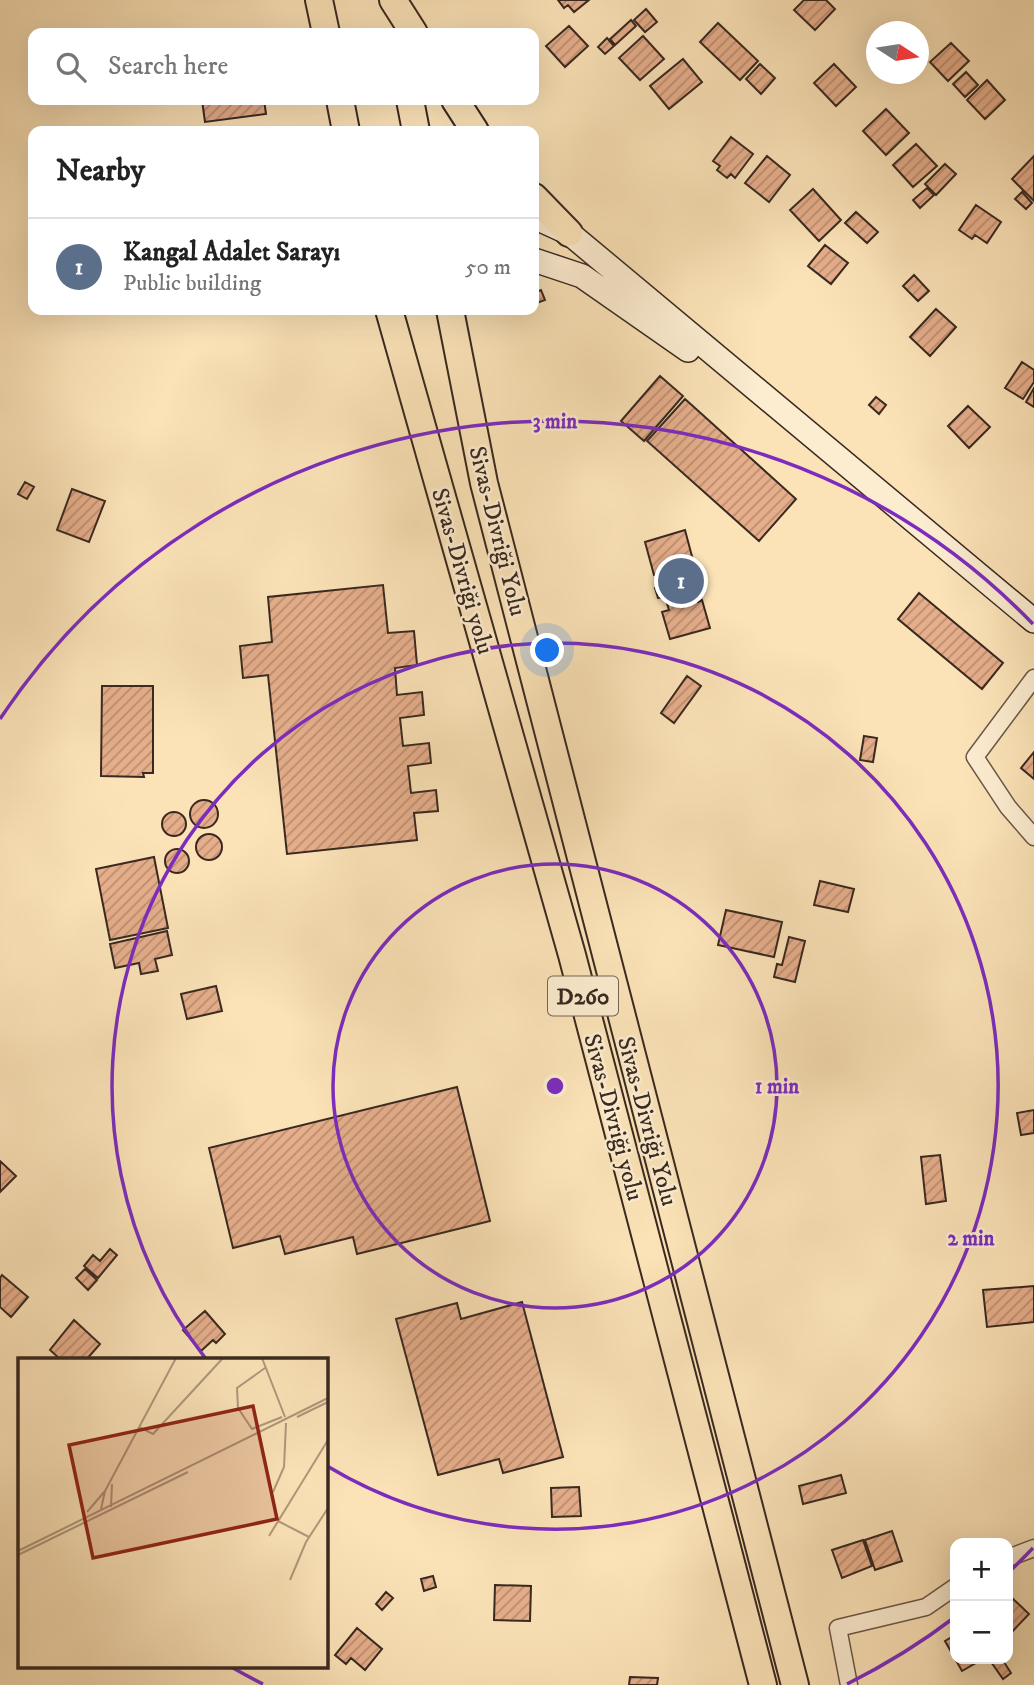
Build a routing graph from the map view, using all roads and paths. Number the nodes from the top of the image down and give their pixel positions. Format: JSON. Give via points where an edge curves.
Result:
{"nodes":[{"id":1,"x":318,"y":0,"type":"edge"},
{"id":2,"x":392,"y":0,"type":"edge"},
{"id":3,"x":325,"y":28,"type":"edge"},
{"id":4,"x":396,"y":28,"type":"edge"},
{"id":5,"x":411,"y":28,"type":"edge"},
{"id":6,"x":341,"y":105,"type":"edge"},
{"id":7,"x":411,"y":105,"type":"edge"},
{"id":8,"x":458,"y":105,"type":"edge"},
{"id":9,"x":345,"y":126,"type":"edge"},
{"id":10,"x":415,"y":126,"type":"edge"},
{"id":11,"x":472,"y":126,"type":"edge"},
{"id":12,"x":539,"y":202,"type":"edge"},
{"id":13,"x":539,"y":218,"type":"edge"},
{"id":14,"x":569,"y":233,"type":"junction"},
{"id":15,"x":539,"y":262,"type":"edge"},
{"id":16,"x":390,"y":315,"type":"edge"},
{"id":17,"x":451,"y":315,"type":"edge"},
{"id":18,"x":814,"y":438,"type":"junction"},
{"id":19,"x":1034,"y":621,"type":"edge"},
{"id":20,"x":1034,"y":678,"type":"edge"},
{"id":21,"x":1034,"y":837,"type":"edge"},
{"id":22,"x":1034,"y":1548,"type":"edge"},
{"id":23,"x":1013,"y":1556,"type":"edge"},
{"id":24,"x":950,"y":1590,"type":"edge"},
{"id":25,"x":763,"y":1685,"type":"edge"},
{"id":26,"x":795,"y":1685,"type":"edge"},
{"id":27,"x":849,"y":1685,"type":"edge"}],
"edges":[{"from":1,"to":3,"type":"main road"},
{"from":2,"to":4,"type":"main road"},
{"from":2,"to":5,"type":"main road"},
{"from":6,"to":9,"type":"main road"},
{"from":7,"to":10,"type":"main road"},
{"from":8,"to":11,"type":"main road"},
{"from":12,"to":14,"type":"main road"},
{"from":13,"to":14,"type":"street"},
{"from":14,"to":18,"type":"street"},
{"from":15,"to":18,"type":"street","via":[[582,276]]},
{"from":16,"to":25,"type":"main road","name":"Sivas-Divriği yolu","number":"D260","via":[[572,955]]},
{"from":17,"to":26,"type":"main road","name":"Sivas-Divriği Yolu","number":"D260","via":[[484,483]]},
{"from":18,"to":19,"type":"street"},
{"from":20,"to":21,"type":"street","via":[[975,757]]},
{"from":22,"to":23,"type":"street"},
{"from":24,"to":27,"type":"street","via":[[926,1607],[838,1628]]}]}
